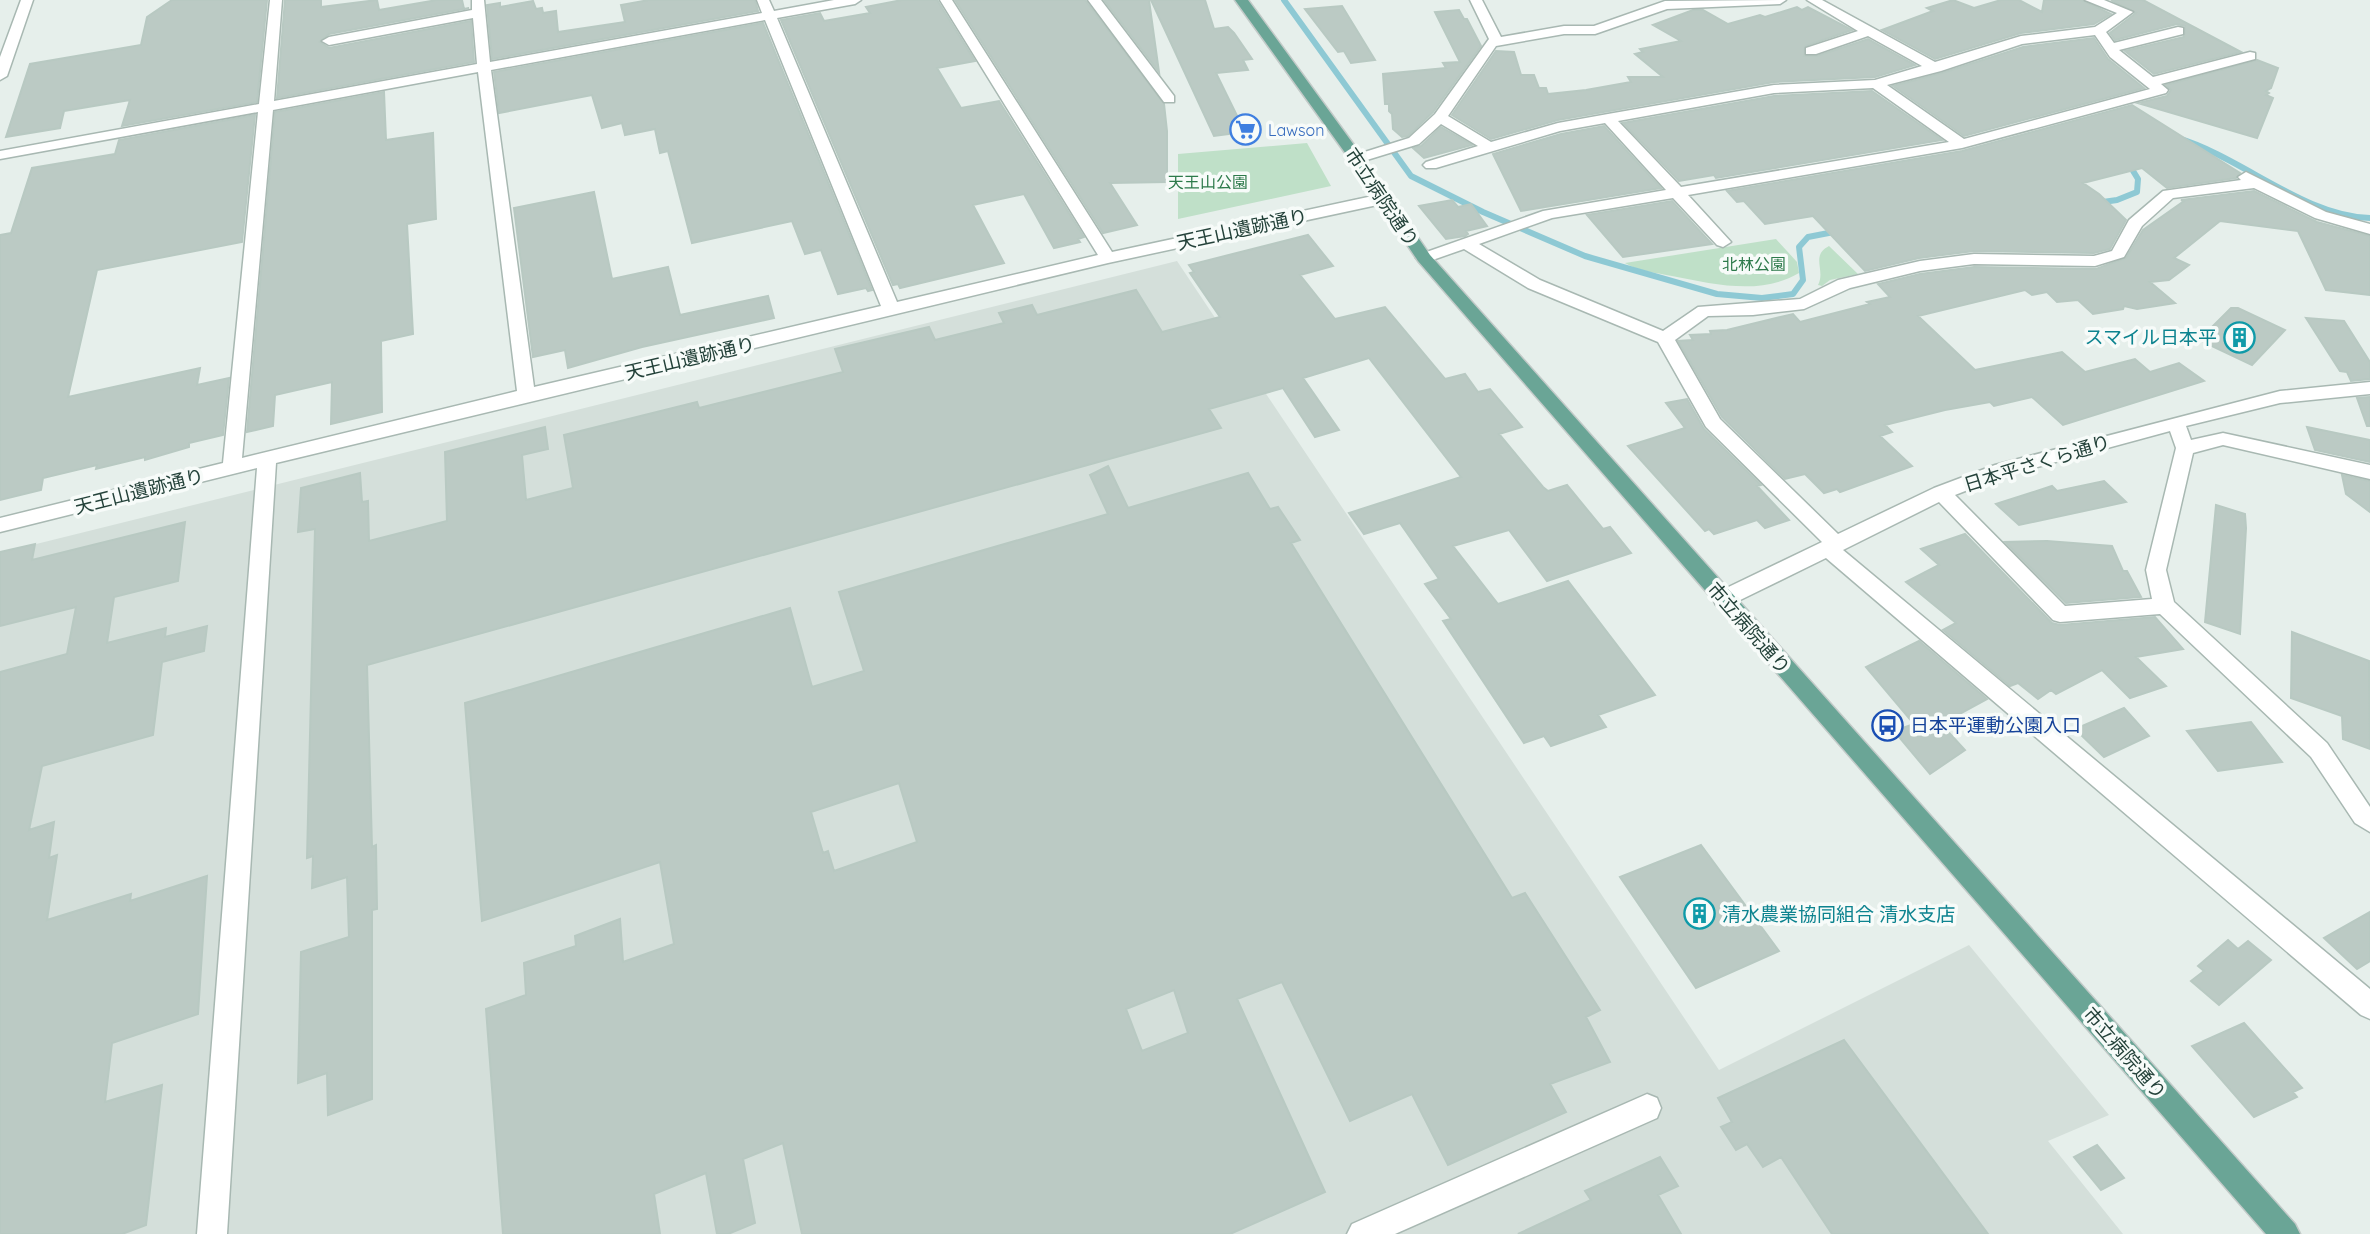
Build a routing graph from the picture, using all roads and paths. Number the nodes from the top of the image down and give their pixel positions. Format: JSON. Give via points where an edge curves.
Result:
{"nodes":[{"id":1,"x":26,"y":0,"type":"edge"},
{"id":2,"x":276,"y":0,"type":"edge"},
{"id":3,"x":763,"y":0,"type":"edge"},
{"id":4,"x":855,"y":0,"type":"edge"},
{"id":5,"x":946,"y":0,"type":"edge"},
{"id":6,"x":1094,"y":0,"type":"edge"},
{"id":7,"x":1241,"y":0,"type":"edge"},
{"id":8,"x":1476,"y":0,"type":"edge"},
{"id":9,"x":1780,"y":0,"type":"edge"},
{"id":10,"x":1813,"y":0,"type":"edge"},
{"id":11,"x":2091,"y":0,"type":"edge"},
{"id":12,"x":478,"y":6,"type":"edge"},
{"id":13,"x":770,"y":15,"type":"junction"},
{"id":14,"x":1870,"y":31,"type":"junction"},
{"id":15,"x":2099,"y":31,"type":"junction"},
{"id":16,"x":2178,"y":31,"type":"dead end"},
{"id":17,"x":328,"y":41,"type":"dead end"},
{"id":18,"x":1497,"y":42,"type":"junction"},
{"id":19,"x":2110,"y":48,"type":"junction"},
{"id":20,"x":1811,"y":51,"type":"dead end"},
{"id":21,"x":2249,"y":56,"type":"dead end"},
{"id":22,"x":484,"y":66,"type":"junction"},
{"id":23,"x":1936,"y":68,"type":"junction"},
{"id":24,"x":0,"y":76,"type":"edge"},
{"id":25,"x":2151,"y":82,"type":"junction"},
{"id":26,"x":1876,"y":84,"type":"junction"},
{"id":27,"x":1169,"y":99,"type":"dead end"},
{"id":28,"x":267,"y":106,"type":"junction"},
{"id":29,"x":1440,"y":117,"type":"junction"},
{"id":30,"x":1608,"y":118,"type":"junction"},
{"id":31,"x":1962,"y":144,"type":"junction"},
{"id":32,"x":1489,"y":146,"type":"junction"},
{"id":33,"x":0,"y":155,"type":"edge"},
{"id":34,"x":1357,"y":159,"type":"junction"},
{"id":35,"x":1431,"y":165,"type":"dead end"},
{"id":36,"x":1677,"y":192,"type":"junction"},
{"id":37,"x":1382,"y":198,"type":"junction"},
{"id":38,"x":2370,"y":229,"type":"edge"},
{"id":39,"x":1723,"y":242,"type":"dead end"},
{"id":40,"x":1467,"y":244,"type":"junction"},
{"id":41,"x":1108,"y":258,"type":"junction"},
{"id":42,"x":1424,"y":258,"type":"junction"},
{"id":43,"x":892,"y":311,"type":"junction"},
{"id":44,"x":1665,"y":338,"type":"junction"},
{"id":45,"x":2370,"y":388,"type":"edge"},
{"id":46,"x":526,"y":396,"type":"junction"},
{"id":47,"x":2176,"y":423,"type":"junction"},
{"id":48,"x":2185,"y":447,"type":"junction"},
{"id":49,"x":267,"y":460,"type":"junction"},
{"id":50,"x":232,"y":469,"type":"junction"},
{"id":51,"x":2370,"y":472,"type":"edge"},
{"id":52,"x":1941,"y":493,"type":"junction"},
{"id":53,"x":0,"y":525,"type":"edge"},
{"id":54,"x":1831,"y":546,"type":"junction"},
{"id":55,"x":1723,"y":599,"type":"junction"},
{"id":56,"x":2164,"y":606,"type":"junction"},
{"id":57,"x":2370,"y":822,"type":"edge"},
{"id":58,"x":2370,"y":1006,"type":"edge"},
{"id":59,"x":1647,"y":1108,"type":"dead end"},
{"id":60,"x":212,"y":1234,"type":"edge"},
{"id":61,"x":1362,"y":1234,"type":"edge"},
{"id":62,"x":2285,"y":1234,"type":"edge"}],
"edges":[{"from":1,"to":24,"type":"street"},
{"from":2,"to":28,"type":"street"},
{"from":3,"to":13,"type":"street"},
{"from":4,"to":13,"type":"street"},
{"from":5,"to":41,"type":"street"},
{"from":6,"to":27,"type":"street"},
{"from":7,"to":34,"type":"main road","name":"市立病院通り"},
{"from":8,"to":18,"type":"street"},
{"from":9,"to":18,"type":"street","via":[[1665,5],[1595,30],[1564,30]]},
{"from":10,"to":14,"type":"street"},
{"from":11,"to":15,"type":"street","via":[[2127,12]]},
{"from":12,"to":17,"type":"street"},
{"from":12,"to":22,"type":"street"},
{"from":13,"to":22,"type":"street"},
{"from":13,"to":43,"type":"street"},
{"from":14,"to":20,"type":"street"},
{"from":14,"to":23,"type":"street"},
{"from":15,"to":19,"type":"street"},
{"from":15,"to":23,"type":"street","via":[[2021,40]]},
{"from":16,"to":19,"type":"street"},
{"from":18,"to":29,"type":"street","via":[[1491,43]]},
{"from":19,"to":25,"type":"street"},
{"from":21,"to":25,"type":"street"},
{"from":22,"to":28,"type":"street"},
{"from":22,"to":46,"type":"street"},
{"from":23,"to":26,"type":"street"},
{"from":25,"to":31,"type":"street","via":[[2161,90]]},
{"from":26,"to":30,"type":"street","via":[[1774,89]]},
{"from":26,"to":31,"type":"street"},
{"from":28,"to":33,"type":"street"},
{"from":28,"to":50,"type":"street"},
{"from":29,"to":32,"type":"street"},
{"from":29,"to":34,"type":"street","via":[[1414,141]]},
{"from":30,"to":32,"type":"street"},
{"from":30,"to":36,"type":"street"},
{"from":31,"to":36,"type":"street"},
{"from":32,"to":35,"type":"street"},
{"from":34,"to":37,"type":"main road","name":"市立病院通り"},
{"from":36,"to":39,"type":"street"},
{"from":36,"to":40,"type":"street","via":[[1549,214]]},
{"from":37,"to":41,"type":"street","name":"天王山遺跡通り"},
{"from":37,"to":42,"type":"main road","name":"市立病院通り"},
{"from":38,"to":44,"type":"street","via":[[2337,223],[2251,179],[2168,194],[2135,223],[2118,254],[2095,261],[1974,259],[1920,266],[1844,285],[1804,304],[1704,311]]},
{"from":40,"to":42,"type":"street"},
{"from":40,"to":44,"type":"street","via":[[1534,284]]},
{"from":41,"to":43,"type":"street","name":"天王山遺跡通り"},
{"from":42,"to":55,"type":"main road","name":"市立病院通り"},
{"from":43,"to":46,"type":"street","name":"天王山遺跡通り"},
{"from":44,"to":54,"type":"street","via":[[1713,423]]},
{"from":45,"to":47,"type":"street","name":"日本平さくら通り","via":[[2280,397]]},
{"from":46,"to":49,"type":"street","name":"天王山遺跡通り"},
{"from":47,"to":48,"type":"street"},
{"from":47,"to":52,"type":"street","name":"日本平さくら通り","via":[[1995,472]]},
{"from":48,"to":51,"type":"street","via":[[2223,439]]},
{"from":48,"to":56,"type":"street","via":[[2157,570]]},
{"from":49,"to":50,"type":"street","name":"天王山遺跡通り"},
{"from":49,"to":60,"type":"street"},
{"from":50,"to":53,"type":"street","name":"天王山遺跡通り"},
{"from":52,"to":54,"type":"street","name":"日本平さくら通り"},
{"from":52,"to":56,"type":"street","via":[[2060,614]]},
{"from":54,"to":55,"type":"street","name":"日本平さくら通り"},
{"from":54,"to":58,"type":"street"},
{"from":55,"to":62,"type":"main road","name":"市立病院通り"},
{"from":56,"to":57,"type":"street","via":[[2319,750]]},
{"from":59,"to":61,"type":"street"}]}
